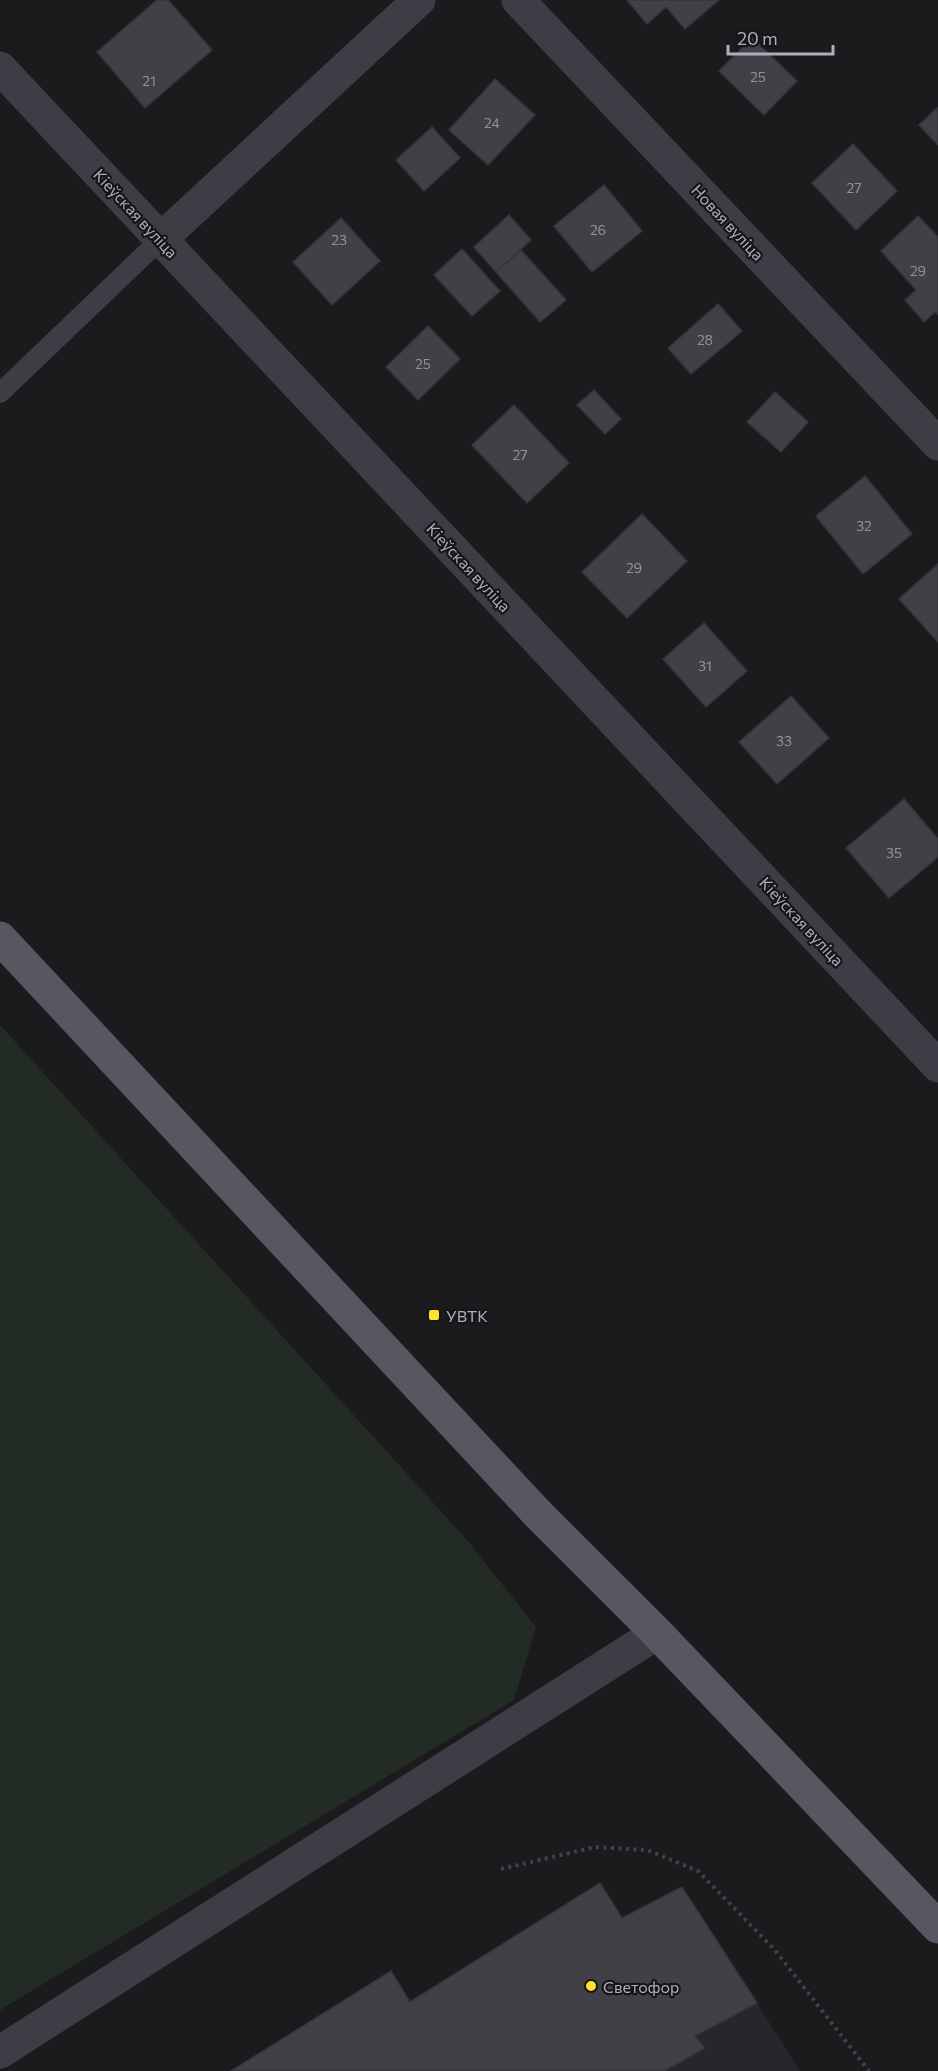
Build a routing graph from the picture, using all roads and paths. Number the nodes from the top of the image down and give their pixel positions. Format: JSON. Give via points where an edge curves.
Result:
{"nodes":[{"id":1,"x":419,"y":0,"type":"edge"},
{"id":2,"x":518,"y":0,"type":"edge"},
{"id":3,"x":0,"y":68,"type":"edge"},
{"id":4,"x":161,"y":238,"type":"junction"},
{"id":5,"x":0,"y":393,"type":"edge"},
{"id":6,"x":938,"y":444,"type":"edge"},
{"id":7,"x":0,"y":938,"type":"edge"},
{"id":8,"x":938,"y":1066,"type":"edge"},
{"id":9,"x":657,"y":1633,"type":"junction"},
{"id":10,"x":501,"y":1869,"type":"dead end"},
{"id":11,"x":938,"y":1927,"type":"edge"},
{"id":12,"x":0,"y":2052,"type":"edge"},
{"id":13,"x":870,"y":2071,"type":"edge"}],
"edges":[{"from":1,"to":4,"type":"street"},
{"from":2,"to":6,"type":"street","name":"Новая вуліца"},
{"from":3,"to":4,"type":"street","name":"Кіеўская вуліца"},
{"from":4,"to":5,"type":"lane"},
{"from":4,"to":8,"type":"street","name":"Кіеўская вуліца"},
{"from":7,"to":9,"type":"main road","via":[[537,1513]]},
{"from":9,"to":11,"type":"main road"},
{"from":9,"to":12,"type":"street"},
{"from":10,"to":13,"type":"path","via":[[595,1847],[647,1850],[698,1871],[774,1949]]}]}
